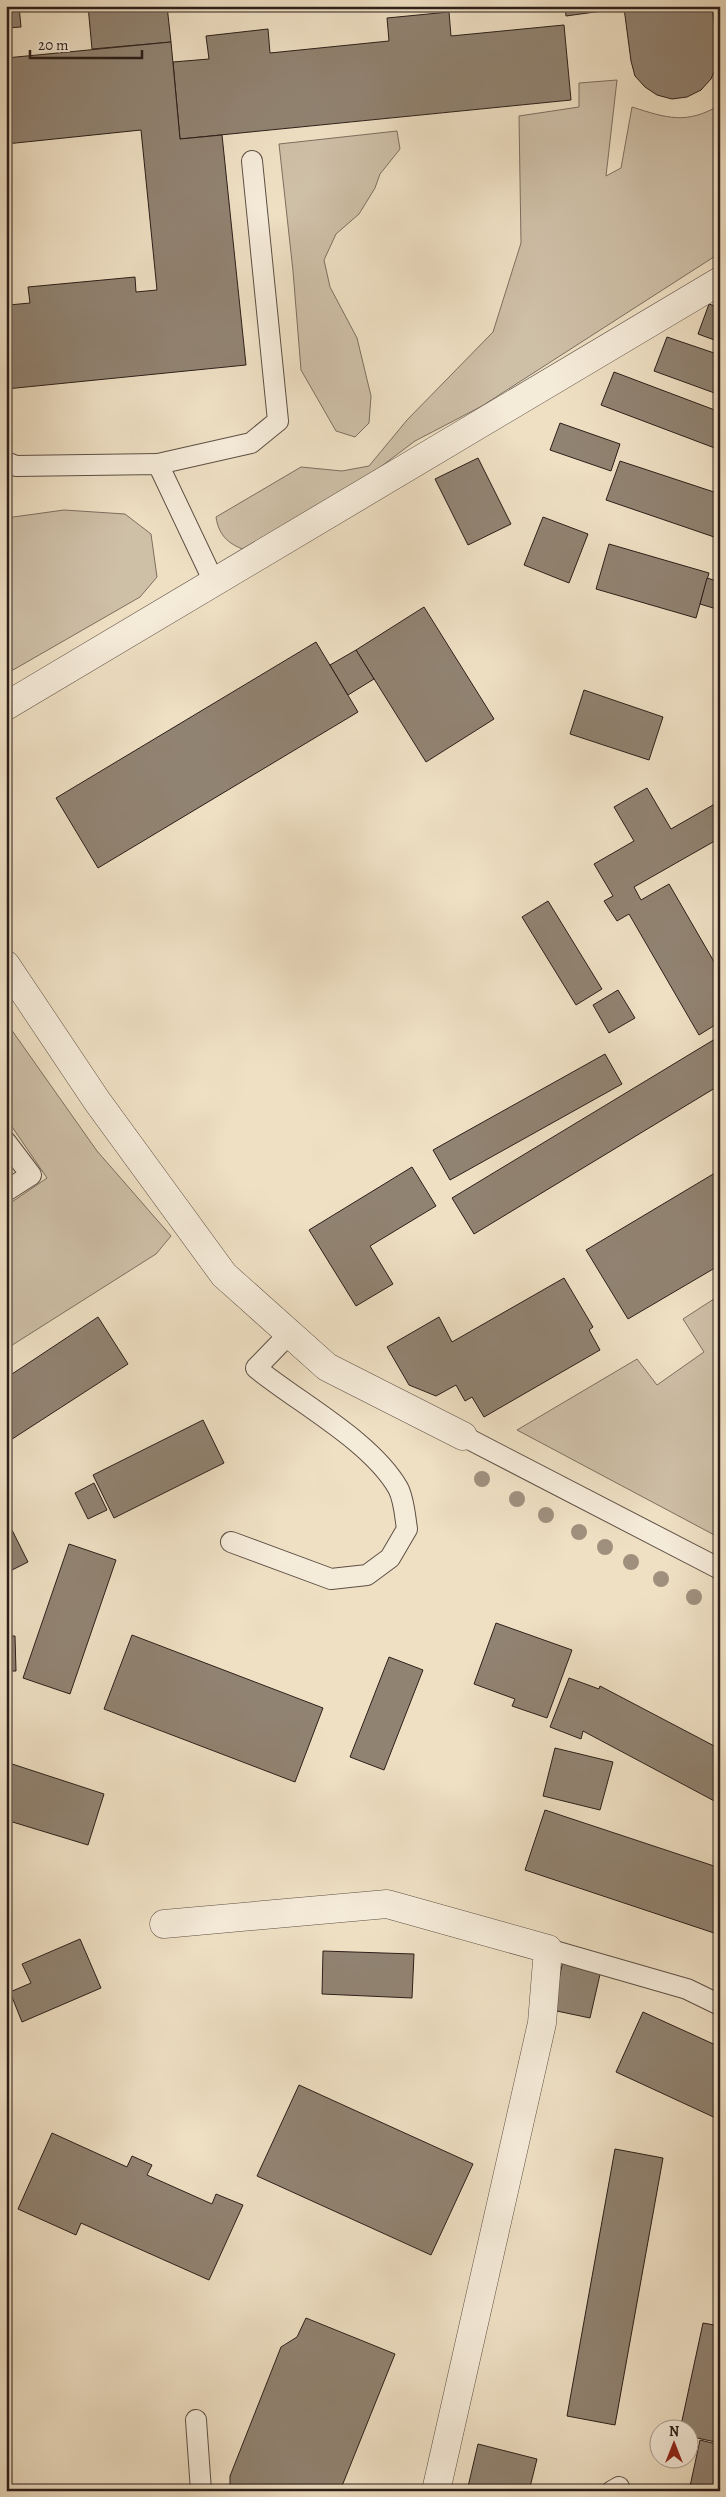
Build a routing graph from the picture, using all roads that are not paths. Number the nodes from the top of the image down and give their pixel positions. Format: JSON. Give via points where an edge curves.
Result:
{"nodes":[{"id":1,"x":252,"y":161,"type":"dead end"},
{"id":2,"x":720,"y":282,"type":"edge"},
{"id":3,"x":6,"y":462,"type":"edge"},
{"id":4,"x":158,"y":464,"type":"junction"},
{"id":5,"x":214,"y":582,"type":"junction"},
{"id":6,"x":6,"y":706,"type":"edge"},
{"id":7,"x":9,"y":974,"type":"edge"},
{"id":8,"x":6,"y":1142,"type":"edge"},
{"id":9,"x":6,"y":1191,"type":"edge"},
{"id":10,"x":289,"y":1334,"type":"junction"},
{"id":11,"x":463,"y":1436,"type":"joint"},
{"id":12,"x":232,"y":1542,"type":"dead end"},
{"id":13,"x":720,"y":1569,"type":"edge"},
{"id":14,"x":164,"y":1924,"type":"dead end"},
{"id":15,"x":548,"y":1949,"type":"junction"},
{"id":16,"x":720,"y":2005,"type":"edge"},
{"id":17,"x":196,"y":2420,"type":"dead end"},
{"id":18,"x":201,"y":2491,"type":"edge"},
{"id":19,"x":436,"y":2491,"type":"edge"}],
"edges":[{"from":1,"to":4,"type":"lane","via":[[278,421],[251,442]]},
{"from":2,"to":5,"type":"street"},
{"from":3,"to":4,"type":"lane","via":[[16,466]]},
{"from":4,"to":5,"type":"lane"},
{"from":5,"to":6,"type":"street"},
{"from":7,"to":10,"type":"street","via":[[224,1275]]},
{"from":8,"to":9,"type":"lane","via":[[31,1175]]},
{"from":10,"to":11,"type":"street","via":[[327,1367]]},
{"from":10,"to":12,"type":"lane","via":[[256,1368],[367,1449],[398,1489],[408,1529],[390,1558],[367,1575],[331,1579]]},
{"from":11,"to":13,"type":"lane"},
{"from":14,"to":15,"type":"street","via":[[387,1904]]},
{"from":15,"to":16,"type":"lane","via":[[688,1988]]},
{"from":15,"to":19,"type":"street","via":[[542,2024]]},
{"from":17,"to":18,"type":"lane"}]}
